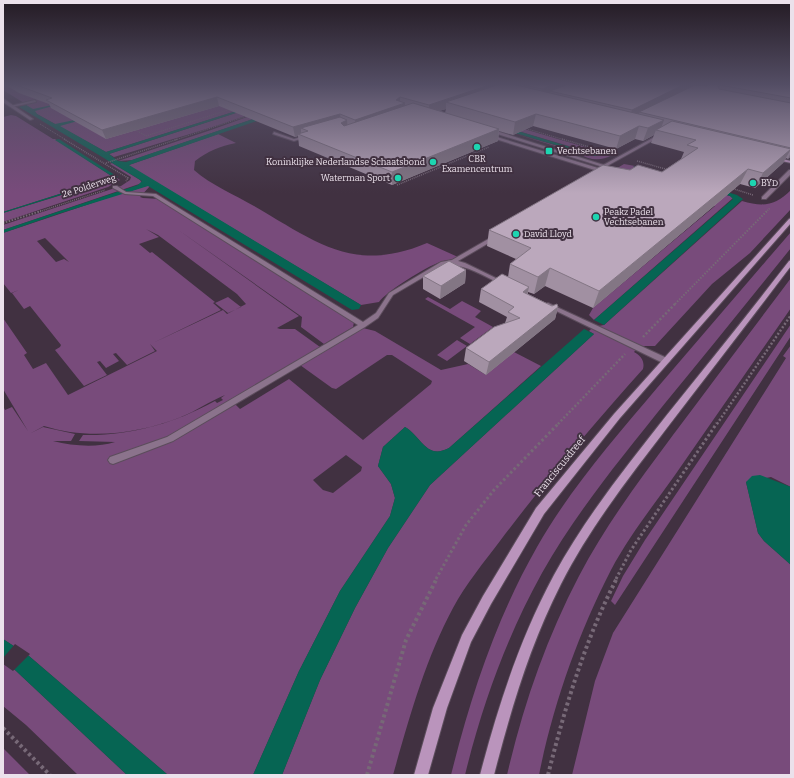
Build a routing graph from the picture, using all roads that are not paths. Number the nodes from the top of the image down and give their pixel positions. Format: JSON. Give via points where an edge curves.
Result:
{"nodes":[{"id":1,"x":660,"y":129,"type":"edge"},
{"id":2,"x":667,"y":131,"type":"joint"},
{"id":3,"x":274,"y":132,"type":"edge"},
{"id":4,"x":314,"y":134,"type":"edge"},
{"id":5,"x":765,"y":155,"type":"edge"},
{"id":6,"x":791,"y":162,"type":"edge"},
{"id":7,"x":605,"y":166,"type":"junction"},
{"id":8,"x":598,"y":170,"type":"junction"},
{"id":9,"x":791,"y":171,"type":"edge"},
{"id":10,"x":593,"y":178,"type":"edge"},
{"id":11,"x":117,"y":188,"type":"road end"},
{"id":12,"x":764,"y":198,"type":"road end"},
{"id":13,"x":791,"y":220,"type":"edge"},
{"id":14,"x":500,"y":234,"type":"edge"},
{"id":15,"x":453,"y":262,"type":"junction"},
{"id":16,"x":791,"y":262,"type":"edge"},
{"id":17,"x":511,"y":287,"type":"edge"},
{"id":18,"x":539,"y":301,"type":"edge"},
{"id":19,"x":363,"y":325,"type":"junction"},
{"id":20,"x":666,"y":361,"type":"junction"},
{"id":21,"x":113,"y":460,"type":"dead end"},
{"id":22,"x":421,"y":775,"type":"edge"},
{"id":23,"x":487,"y":775,"type":"edge"}],
"edges":[{"from":1,"to":2,"type":"main road"},
{"from":2,"to":7,"type":"street"},
{"from":3,"to":4,"type":"street","via":[[294,140]]},
{"from":5,"to":6,"type":"main road"},
{"from":7,"to":8,"type":"street"},
{"from":7,"to":8,"type":"street","via":[[480,130]]},
{"from":8,"to":10,"type":"street","via":[[600,174]]},
{"from":9,"to":12,"type":"street"},
{"from":11,"to":19,"type":"street","via":[[126,193],[154,195]]},
{"from":13,"to":20,"type":"main road","name":"Franciscusdreef"},
{"from":14,"to":15,"type":"street"},
{"from":15,"to":17,"type":"street","via":[[463,264]]},
{"from":15,"to":19,"type":"street","via":[[443,263],[391,294],[385,301],[384,309]]},
{"from":16,"to":23,"type":"main road","via":[[622,479],[585,534],[558,580],[531,636],[515,678]]},
{"from":18,"to":20,"type":"street"},
{"from":19,"to":21,"type":"street","via":[[170,439]]},
{"from":20,"to":22,"type":"main road","name":"Franciscusdreef","via":[[617,416],[540,511],[487,600],[466,639],[452,673],[431,735]]}]}
